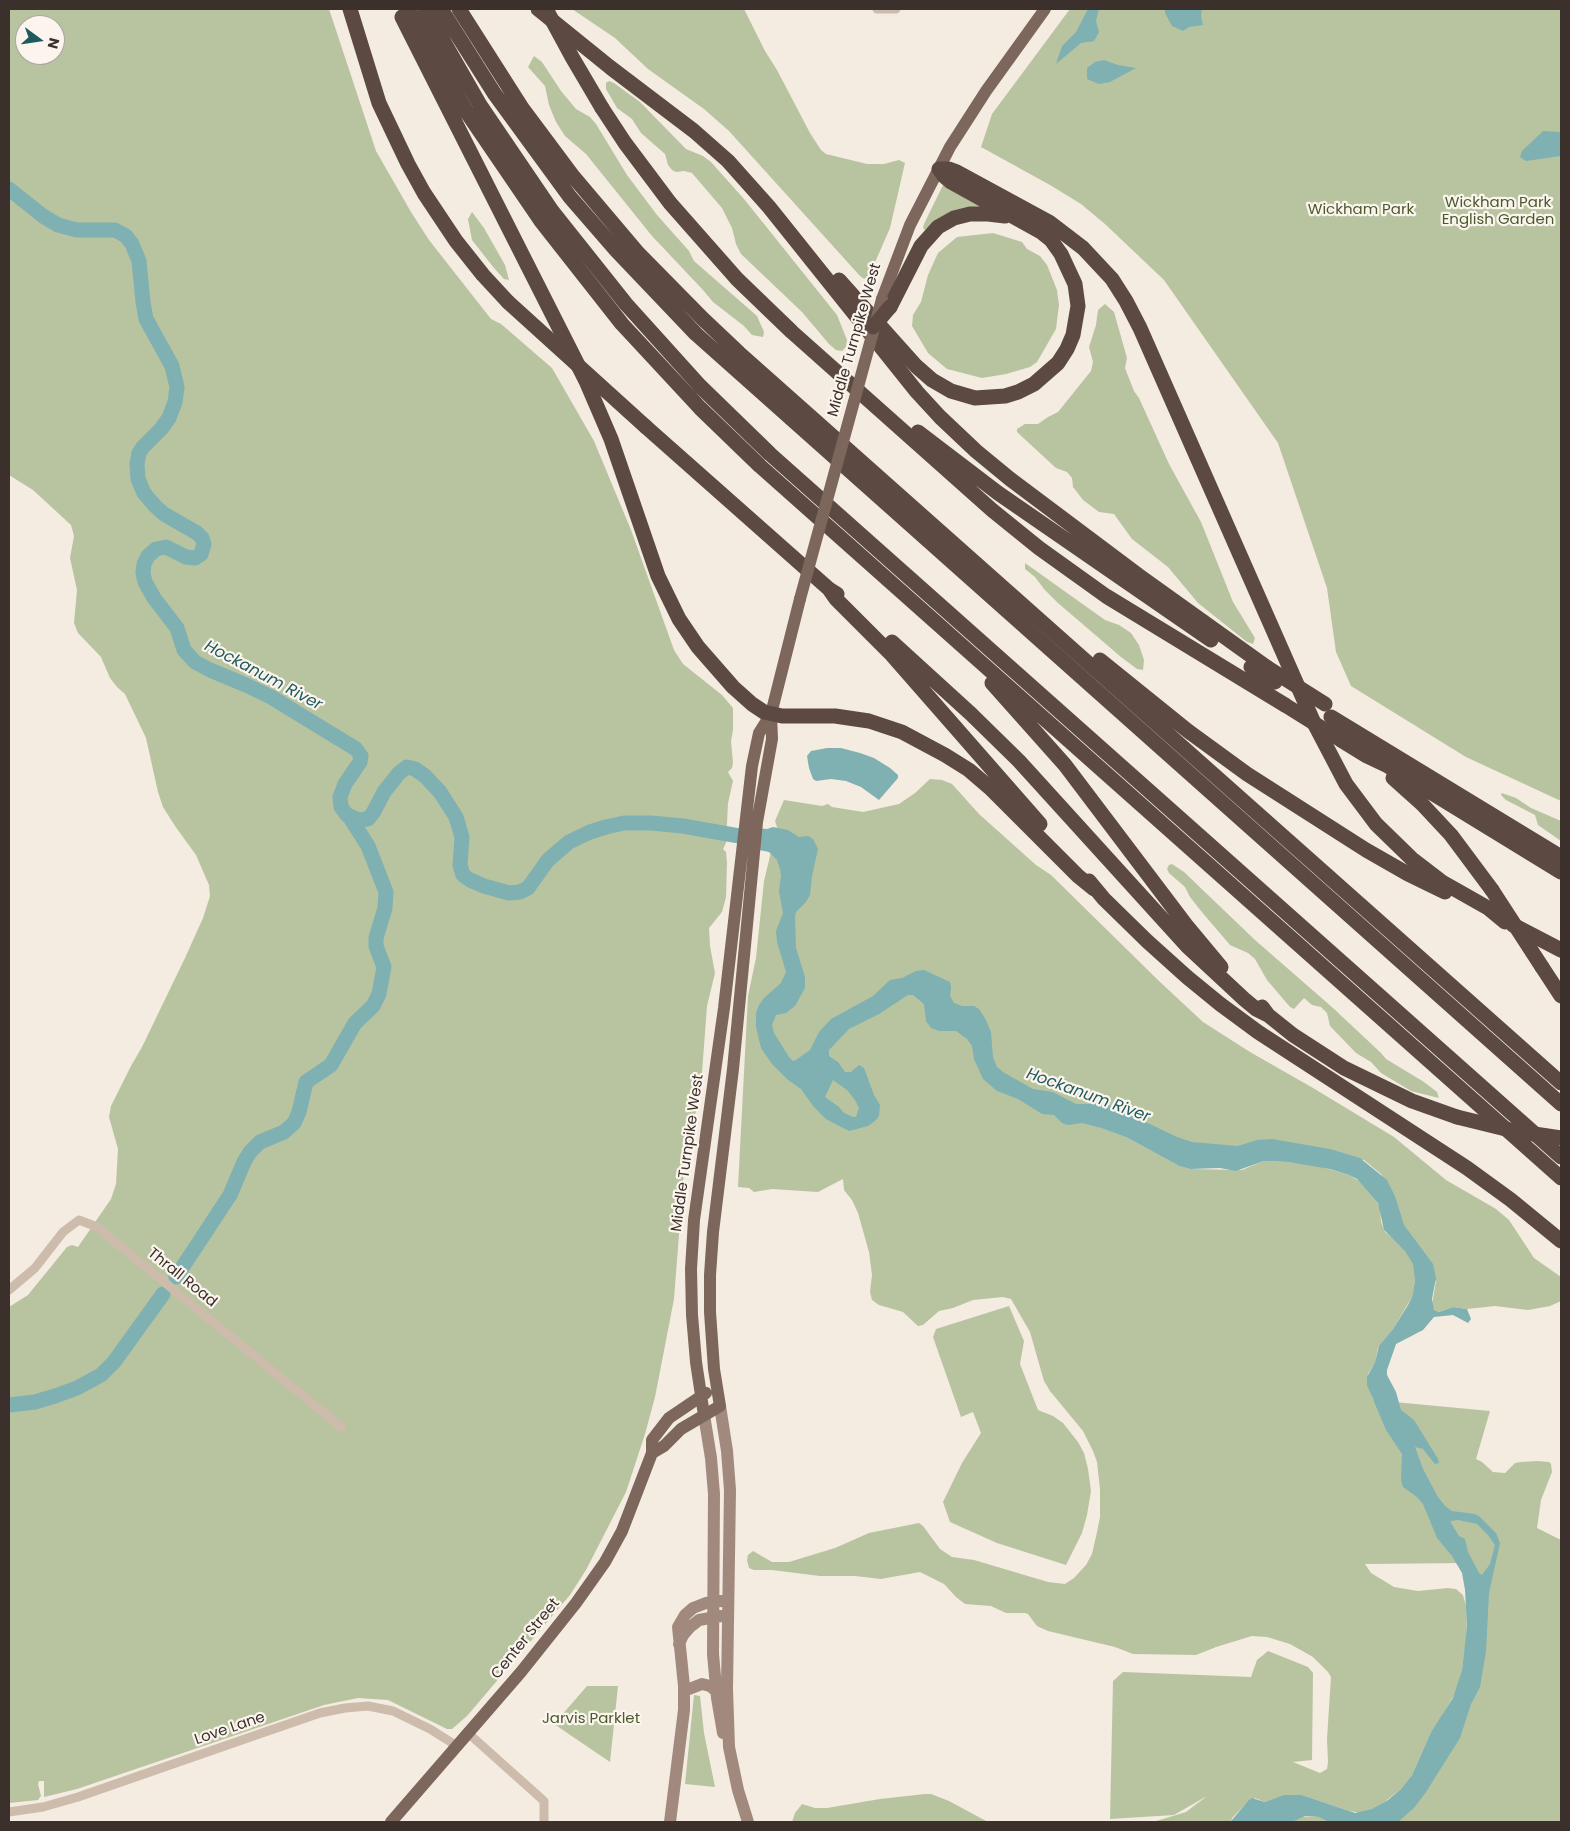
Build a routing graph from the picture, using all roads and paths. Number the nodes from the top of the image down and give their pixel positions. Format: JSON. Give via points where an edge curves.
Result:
{"nodes":[{"id":1,"x":350,"y":9,"type":"edge"},
{"id":2,"x":399,"y":9,"type":"edge"},
{"id":3,"x":408,"y":9,"type":"edge"},
{"id":4,"x":425,"y":9,"type":"edge"},
{"id":5,"x":441,"y":9,"type":"edge"},
{"id":6,"x":459,"y":9,"type":"edge"},
{"id":7,"x":538,"y":9,"type":"edge"},
{"id":8,"x":546,"y":9,"type":"edge"},
{"id":9,"x":877,"y":9,"type":"edge"},
{"id":10,"x":896,"y":9,"type":"edge"},
{"id":11,"x":1045,"y":9,"type":"edge"},
{"id":12,"x":938,"y":169,"type":"junction"},
{"id":13,"x":756,"y":192,"type":"junction"},
{"id":14,"x":1027,"y":224,"type":"junction"},
{"id":15,"x":886,"y":303,"type":"junction"},
{"id":16,"x":874,"y":327,"type":"joint"},
{"id":17,"x":840,"y":375,"type":"junction"},
{"id":18,"x":829,"y":589,"type":"junction"},
{"id":19,"x":1052,"y":630,"type":"junction"},
{"id":20,"x":975,"y":657,"type":"junction"},
{"id":21,"x":1328,"y":710,"type":"junction"},
{"id":22,"x":770,"y":714,"type":"junction"},
{"id":23,"x":1367,"y":756,"type":"junction"},
{"id":24,"x":748,"y":856,"type":"junction"},
{"id":25,"x":1561,"y":857,"type":"edge"},
{"id":26,"x":1561,"y":872,"type":"edge"},
{"id":27,"x":1094,"y":889,"type":"junction"},
{"id":28,"x":1506,"y":922,"type":"junction"},
{"id":29,"x":1561,"y":950,"type":"edge"},
{"id":30,"x":728,"y":969,"type":"junction"},
{"id":31,"x":743,"y":972,"type":"junction"},
{"id":32,"x":1561,"y":996,"type":"edge"},
{"id":33,"x":1268,"y":1015,"type":"junction"},
{"id":34,"x":1561,"y":1083,"type":"edge"},
{"id":35,"x":1561,"y":1104,"type":"edge"},
{"id":36,"x":1561,"y":1138,"type":"edge"},
{"id":37,"x":1561,"y":1157,"type":"edge"},
{"id":38,"x":1561,"y":1178,"type":"edge"},
{"id":39,"x":1561,"y":1241,"type":"edge"},
{"id":40,"x":9,"y":1290,"type":"edge"},
{"id":41,"x":717,"y":1386,"type":"junction"},
{"id":42,"x":701,"y":1396,"type":"junction"},
{"id":43,"x":720,"y":1406,"type":"junction"},
{"id":44,"x":704,"y":1415,"type":"junction"},
{"id":45,"x":341,"y":1427,"type":"dead end"},
{"id":46,"x":652,"y":1453,"type":"junction"},
{"id":47,"x":729,"y":1601,"type":"junction"},
{"id":48,"x":714,"y":1602,"type":"junction"},
{"id":49,"x":713,"y":1616,"type":"junction"},
{"id":50,"x":728,"y":1616,"type":"junction"},
{"id":51,"x":679,"y":1644,"type":"junction"},
{"id":52,"x":684,"y":1691,"type":"junction"},
{"id":53,"x":716,"y":1691,"type":"junction"},
{"id":54,"x":468,"y":1733,"type":"junction"},
{"id":55,"x":457,"y":1746,"type":"junction"},
{"id":56,"x":729,"y":1747,"type":"junction"},
{"id":57,"x":9,"y":1812,"type":"edge"},
{"id":58,"x":391,"y":1822,"type":"edge"},
{"id":59,"x":544,"y":1822,"type":"edge"},
{"id":60,"x":670,"y":1822,"type":"edge"},
{"id":61,"x":748,"y":1822,"type":"edge"}],
"edges":[{"from":1,"to":18,"type":"highway","bridge":true,"via":[[379,103],[408,164],[456,240],[483,275],[508,302]]},
{"from":2,"to":22,"type":"highway","via":[[593,396],[651,558],[675,612],[698,647],[726,680],[752,704]]},
{"from":3,"to":20,"type":"highway","via":[[489,147],[560,246],[622,324],[740,447]]},
{"from":4,"to":37,"type":"highway","via":[[476,99],[552,211],[626,304],[700,386],[770,454]]},
{"from":5,"to":35,"type":"highway","via":[[494,93],[560,184],[610,243],[696,334]]},
{"from":6,"to":19,"type":"highway","via":[[552,149],[649,264],[739,353]]},
{"from":7,"to":13,"type":"highway","via":[[700,136]]},
{"from":8,"to":17,"type":"highway","bridge":true,"via":[[602,108],[659,190],[712,253],[771,313]]},
{"from":9,"to":10,"type":"street"},
{"from":11,"to":12,"type":"main road","name":"Middle Turnpike West","via":[[972,112]]},
{"from":12,"to":14,"type":"highway","via":[[951,182]]},
{"from":12,"to":15,"type":"main road","name":"Middle Turnpike West","via":[[907,233]]},
{"from":12,"to":28,"type":"highway","via":[[957,172],[1049,222],[1083,248],[1112,279],[1140,328],[1306,706],[1346,784],[1376,824],[1412,859]]},
{"from":13,"to":14,"type":"highway","via":[[776,209],[916,366],[945,388],[975,398],[1005,396],[1039,380],[1062,358],[1075,328],[1078,299],[1071,272],[1056,246]]},
{"from":13,"to":21,"type":"highway","bridge":true,"via":[[904,376],[962,438],[1118,561]]},
{"from":14,"to":15,"type":"highway","via":[[1002,215],[983,213],[942,224],[921,246]]},
{"from":15,"to":16,"type":"highway","bridge":true},
{"from":16,"to":22,"type":"main road","name":"Middle Turnpike West","bridge":true},
{"from":17,"to":21,"type":"highway","via":[[867,389],[1010,501],[1154,602],[1275,682]]},
{"from":17,"to":23,"type":"highway","bridge":true,"via":[[1038,548],[1114,601]]},
{"from":18,"to":27,"type":"highway","via":[[892,655]]},
{"from":18,"to":33,"type":"highway","via":[[983,725],[1179,939],[1244,999]]},
{"from":19,"to":28,"type":"highway","via":[[1096,657],[1205,744],[1301,810],[1408,874]]},
{"from":19,"to":34,"type":"highway"},
{"from":20,"to":33,"type":"highway","via":[[997,689],[1065,765],[1196,938]]},
{"from":20,"to":38,"type":"highway"},
{"from":21,"to":25,"type":"highway"},
{"from":22,"to":24,"type":"main road","name":"Middle Turnpike West","via":[[758,737]]},
{"from":22,"to":27,"type":"highway","via":[[860,719],[924,742],[978,777]]},
{"from":23,"to":26,"type":"highway"},
{"from":23,"to":32,"type":"highway","bridge":true,"via":[[1407,789],[1462,848]]},
{"from":24,"to":30,"type":"main road","name":"Middle Turnpike West"},
{"from":24,"to":31,"type":"main road","name":"Middle Turnpike West"},
{"from":27,"to":39,"type":"highway","via":[[1163,957],[1220,1004],[1474,1173]]},
{"from":28,"to":29,"type":"highway"},
{"from":30,"to":31,"type":"main road"},
{"from":30,"to":42,"type":"main road","name":"Middle Turnpike West","via":[[692,1244],[692,1315]]},
{"from":31,"to":41,"type":"main road","name":"Middle Turnpike West","via":[[712,1250],[710,1312]]},
{"from":33,"to":36,"type":"highway","bridge":true,"via":[[1311,1047],[1361,1077],[1412,1101],[1457,1117]]},
{"from":40,"to":45,"type":"street","name":"Thrall Road","via":[[35,1268],[64,1232],[79,1220],[97,1227]]},
{"from":41,"to":42,"type":"main road","name":"Center Street"},
{"from":41,"to":43,"type":"main road","name":"Middle Turnpike West"},
{"from":42,"to":44,"type":"main road","name":"Middle Turnpike West"},
{"from":42,"to":46,"type":"main road","name":"Center Street","via":[[662,1424],[652,1440]]},
{"from":43,"to":44,"type":"main road"},
{"from":43,"to":47,"type":"main road","name":"Middle Turnpike West","via":[[730,1490]]},
{"from":44,"to":46,"type":"main road"},
{"from":44,"to":48,"type":"main road","name":"Middle Turnpike West","via":[[714,1494]]},
{"from":46,"to":54,"type":"main road","name":"Center Street","via":[[626,1522],[601,1568],[560,1626]]},
{"from":47,"to":48,"type":"main road"},
{"from":47,"to":50,"type":"main road","name":"Middle Turnpike West"},
{"from":48,"to":49,"type":"main road","name":"Middle Turnpike West"},
{"from":48,"to":51,"type":"main road","via":[[696,1607],[685,1616],[678,1627]]},
{"from":49,"to":50,"type":"main road"},
{"from":49,"to":51,"type":"main road","via":[[690,1627]]},
{"from":49,"to":53,"type":"main road","name":"Middle Turnpike West"},
{"from":50,"to":56,"type":"main road","name":"Middle Turnpike West"},
{"from":51,"to":52,"type":"main road"},
{"from":52,"to":53,"type":"main road","via":[[702,1684]]},
{"from":52,"to":60,"type":"main road"},
{"from":53,"to":56,"type":"main road","name":"Middle Turnpike West","via":[[721,1726]]},
{"from":54,"to":55,"type":"main road","name":"Center Street"},
{"from":54,"to":59,"type":"street","via":[[544,1800]]},
{"from":55,"to":57,"type":"street","name":"Love Lane","via":[[394,1711],[368,1706],[345,1708],[274,1728],[78,1797]]},
{"from":55,"to":58,"type":"main road","name":"Center Street"},
{"from":56,"to":61,"type":"main road"}]}
